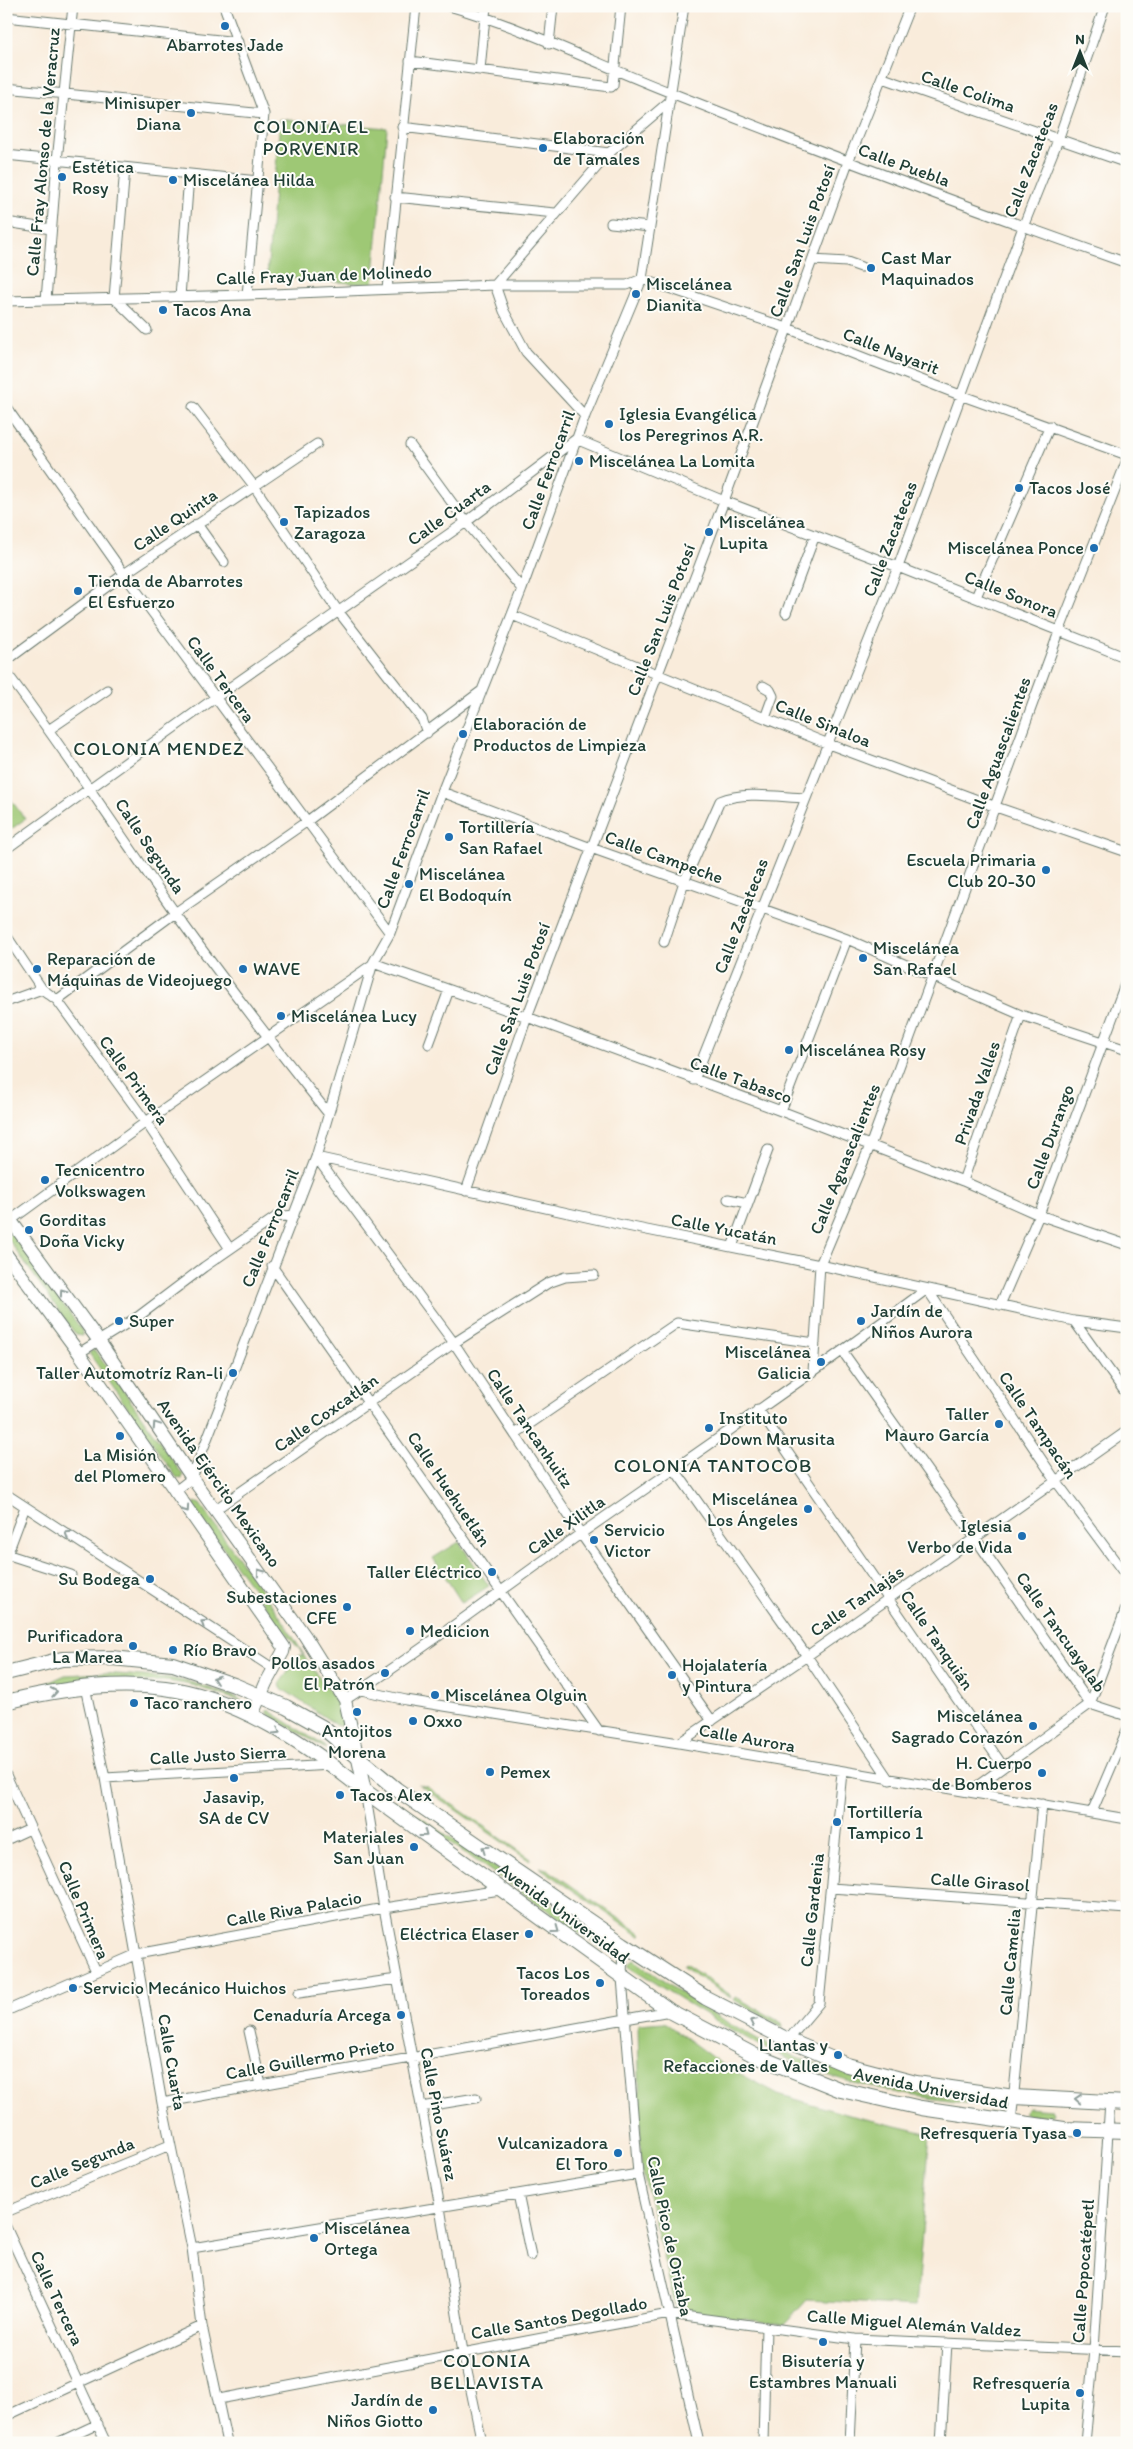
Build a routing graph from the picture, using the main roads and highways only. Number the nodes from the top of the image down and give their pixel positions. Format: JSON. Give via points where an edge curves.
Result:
{"nodes":[{"id":1,"x":9,"y":1217,"type":"edge"},
{"id":2,"x":6,"y":1254,"type":"edge"},
{"id":3,"x":6,"y":1673,"type":"edge"},
{"id":4,"x":261,"y":1697,"type":"junction"},
{"id":5,"x":6,"y":1702,"type":"edge"},
{"id":6,"x":252,"y":1715,"type":"junction"},
{"id":7,"x":356,"y":1757,"type":"junction"},
{"id":8,"x":365,"y":1791,"type":"junction"},
{"id":9,"x":1127,"y":2103,"type":"edge"},
{"id":10,"x":1127,"y":2131,"type":"edge"}],
"edges":[{"from":7,"to":1,"type":"main road","name":"Avenida Ejército Mexicano","one_way":true,"via":[[344,1700],[291,1615]]},
{"from":2,"to":4,"type":"main road","one_way":true,"via":[[284,1647]]},
{"from":4,"to":3,"type":"main road","name":"Avenida Universidad","one_way":true,"via":[[173,1664],[112,1658],[62,1659]]},
{"from":4,"to":6,"type":"main road"},
{"from":4,"to":7,"type":"main road","name":"Avenida Universidad","via":[[322,1727]]},
{"from":5,"to":6,"type":"main road","name":"Avenida Universidad","one_way":true,"via":[[85,1687],[165,1688],[207,1698]]},
{"from":6,"to":8,"type":"main road","name":"Avenida Universidad","one_way":true,"via":[[332,1765]]},
{"from":7,"to":8,"type":"main road","name":"Avenida Ejército Mexicano"},
{"from":9,"to":7,"type":"main road","name":"Avenida Universidad","one_way":true,"via":[[1014,2097],[916,2083],[847,2065],[788,2040],[706,1998],[623,1944],[396,1789]]},
{"from":8,"to":10,"type":"main road","name":"Avenida Universidad","one_way":true,"via":[[670,2011],[756,2056],[841,2090],[920,2108],[1011,2123]]}]}
